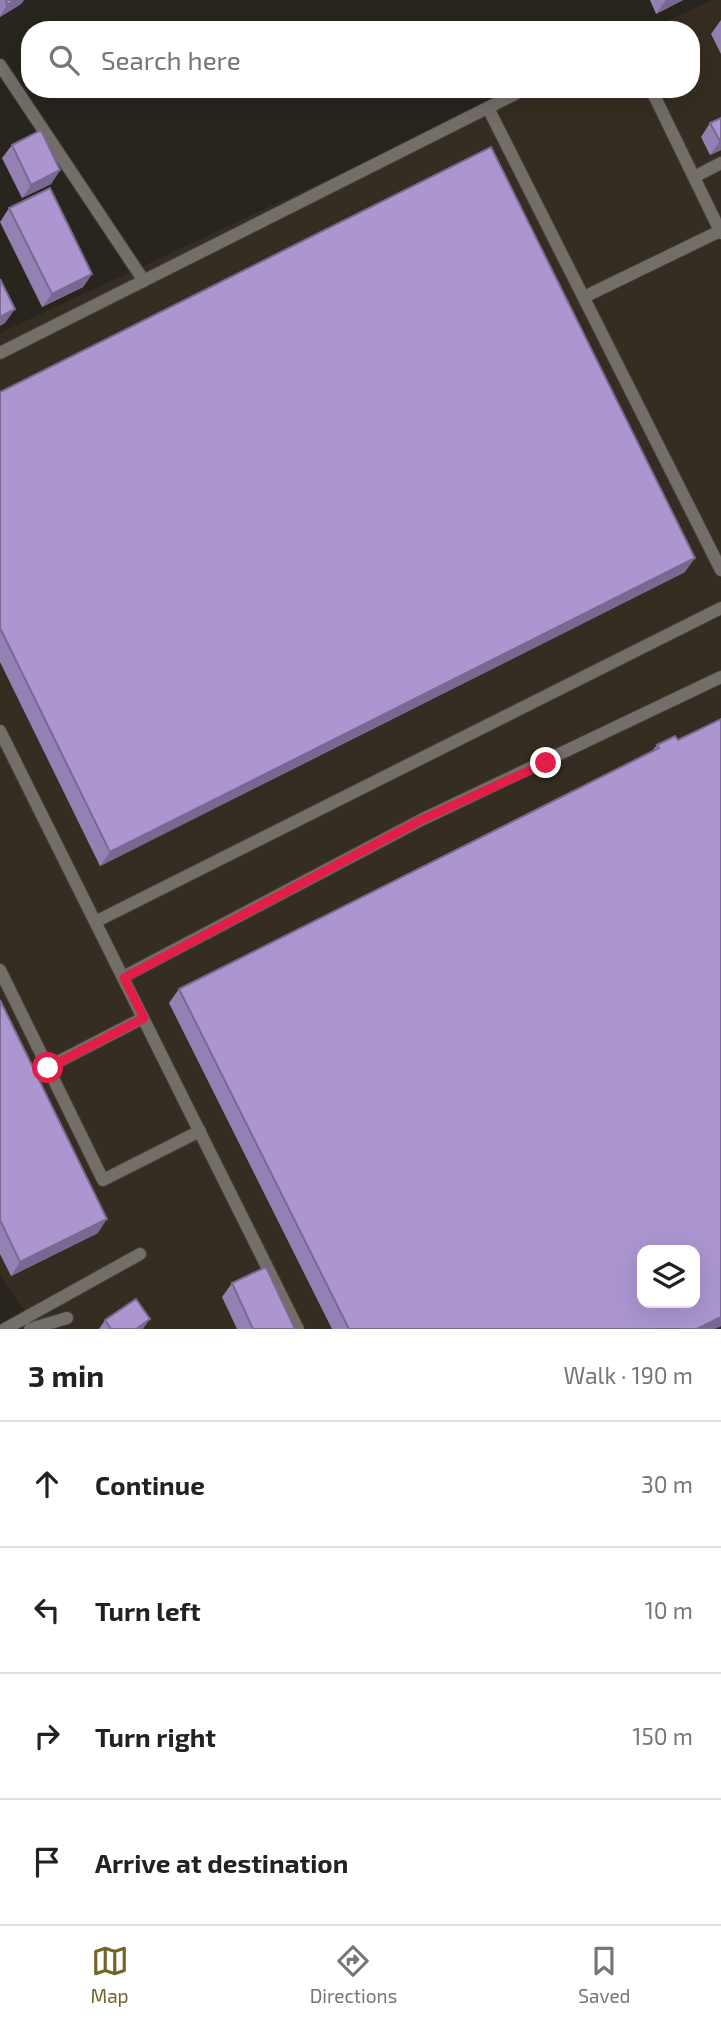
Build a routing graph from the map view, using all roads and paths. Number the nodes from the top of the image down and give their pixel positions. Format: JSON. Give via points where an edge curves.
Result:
{"nodes":[{"id":1,"x":0,"y":65,"type":"edge"},
{"id":2,"x":21,"y":96,"type":"edge"},
{"id":3,"x":22,"y":98,"type":"edge"},
{"id":4,"x":507,"y":98,"type":"edge"},
{"id":5,"x":655,"y":98,"type":"edge"},
{"id":6,"x":488,"y":108,"type":"junction"},
{"id":7,"x":721,"y":163,"type":"edge"},
{"id":8,"x":694,"y":177,"type":"junction"},
{"id":9,"x":721,"y":232,"type":"edge"},
{"id":10,"x":144,"y":281,"type":"junction"},
{"id":11,"x":584,"y":297,"type":"junction"},
{"id":12,"x":0,"y":354,"type":"edge"},
{"id":13,"x":721,"y":570,"type":"edge"},
{"id":14,"x":721,"y":608,"type":"edge"},
{"id":15,"x":721,"y":677,"type":"edge"},
{"id":16,"x":0,"y":731,"type":"edge"},
{"id":17,"x":5,"y":751,"type":"edge"},
{"id":18,"x":97,"y":921,"type":"junction"},
{"id":19,"x":0,"y":970,"type":"edge"},
{"id":20,"x":124,"y":978,"type":"junction"},
{"id":21,"x":144,"y":1018,"type":"junction"},
{"id":22,"x":48,"y":1068,"type":"junction"},
{"id":23,"x":200,"y":1131,"type":"junction"},
{"id":24,"x":140,"y":1254,"type":"dead end"},
{"id":25,"x":67,"y":1318,"type":"dead end"},
{"id":26,"x":5,"y":1329,"type":"edge"},
{"id":27,"x":30,"y":1329,"type":"edge"},
{"id":28,"x":298,"y":1329,"type":"edge"}],
"edges":[{"from":1,"to":2,"type":"lane"},
{"from":3,"to":10,"type":"lane"},
{"from":4,"to":6,"type":"lane"},
{"from":5,"to":8,"type":"lane"},
{"from":6,"to":10,"type":"lane"},
{"from":6,"to":11,"type":"lane"},
{"from":7,"to":8,"type":"lane"},
{"from":8,"to":9,"type":"lane"},
{"from":9,"to":11,"type":"lane"},
{"from":10,"to":12,"type":"lane"},
{"from":11,"to":13,"type":"lane"},
{"from":14,"to":18,"type":"lane"},
{"from":15,"to":20,"type":"lane","via":[[421,820]]},
{"from":16,"to":17,"type":"lane"},
{"from":17,"to":18,"type":"lane"},
{"from":18,"to":20,"type":"lane"},
{"from":19,"to":22,"type":"lane"},
{"from":20,"to":21,"type":"lane"},
{"from":21,"to":22,"type":"lane"},
{"from":21,"to":23,"type":"lane"},
{"from":22,"to":23,"type":"lane","via":[[103,1180]]},
{"from":23,"to":28,"type":"lane"},
{"from":24,"to":26,"type":"lane"},
{"from":25,"to":27,"type":"lane"}]}
